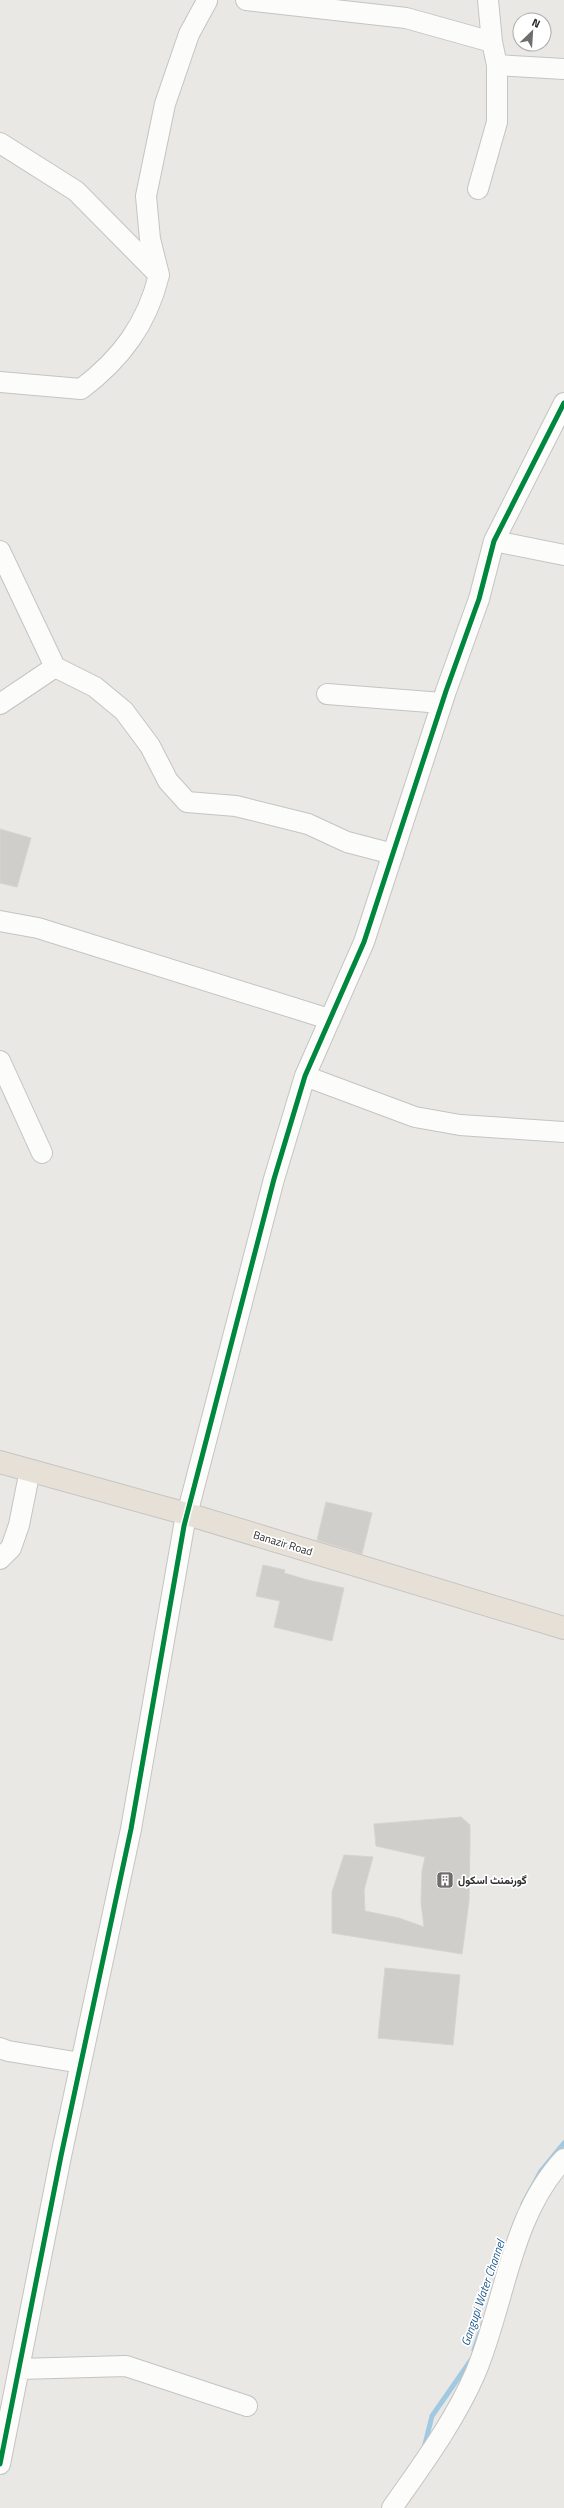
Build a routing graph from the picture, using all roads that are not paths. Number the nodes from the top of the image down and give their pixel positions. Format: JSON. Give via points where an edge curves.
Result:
{"nodes":[{"id":1,"x":209,"y":0,"type":"edge"},
{"id":2,"x":246,"y":0,"type":"edge"},
{"id":3,"x":488,"y":0,"type":"edge"},
{"id":4,"x":492,"y":42,"type":"junction"},
{"id":5,"x":497,"y":65,"type":"junction"},
{"id":6,"x":564,"y":69,"type":"edge"},
{"id":7,"x":0,"y":143,"type":"edge"},
{"id":8,"x":478,"y":189,"type":"dead end"},
{"id":9,"x":159,"y":275,"type":"junction"},
{"id":10,"x":0,"y":382,"type":"edge"},
{"id":11,"x":564,"y":403,"type":"edge"},
{"id":12,"x":494,"y":541,"type":"junction"},
{"id":13,"x":0,"y":551,"type":"edge"},
{"id":14,"x":564,"y":556,"type":"edge"},
{"id":15,"x":55,"y":667,"type":"junction"},
{"id":16,"x":327,"y":694,"type":"dead end"},
{"id":17,"x":442,"y":703,"type":"junction"},
{"id":18,"x":0,"y":704,"type":"edge"},
{"id":19,"x":393,"y":854,"type":"junction"},
{"id":20,"x":0,"y":921,"type":"edge"},
{"id":21,"x":329,"y":1019,"type":"junction"},
{"id":22,"x":0,"y":1061,"type":"edge"},
{"id":23,"x":306,"y":1076,"type":"junction"},
{"id":24,"x":564,"y":1132,"type":"edge"},
{"id":25,"x":42,"y":1153,"type":"dead end"},
{"id":26,"x":0,"y":1462,"type":"edge"},
{"id":27,"x":30,"y":1470,"type":"junction"},
{"id":28,"x":187,"y":1514,"type":"junction"},
{"id":29,"x":0,"y":1559,"type":"edge"},
{"id":30,"x":564,"y":1628,"type":"edge"},
{"id":31,"x":0,"y":2048,"type":"edge"},
{"id":32,"x":81,"y":2063,"type":"junction"},
{"id":33,"x":564,"y":2159,"type":"edge"},
{"id":34,"x":19,"y":2369,"type":"junction"},
{"id":35,"x":247,"y":2406,"type":"dead end"},
{"id":36,"x":0,"y":2464,"type":"edge"},
{"id":37,"x":392,"y":2508,"type":"edge"}],
"edges":[{"from":1,"to":9,"type":"street","via":[[189,34],[165,104],[146,196],[150,239]]},
{"from":2,"to":4,"type":"street","via":[[406,18]]},
{"from":3,"to":4,"type":"street"},
{"from":4,"to":5,"type":"street"},
{"from":5,"to":6,"type":"street"},
{"from":5,"to":8,"type":"street","via":[[497,122]]},
{"from":7,"to":9,"type":"street","via":[[76,191]]},
{"from":9,"to":10,"type":"street","via":[[152,302],[129,343],[96,378],[81,389]]},
{"from":11,"to":12,"type":"street"},
{"from":12,"to":14,"type":"street"},
{"from":12,"to":17,"type":"street","via":[[479,599]]},
{"from":13,"to":15,"type":"street"},
{"from":15,"to":18,"type":"street"},
{"from":15,"to":19,"type":"street","via":[[95,687],[124,711],[150,746],[168,781],[187,802],[236,806],[308,824],[347,842]]},
{"from":16,"to":17,"type":"street"},
{"from":17,"to":19,"type":"street"},
{"from":19,"to":21,"type":"street","via":[[364,942]]},
{"from":20,"to":21,"type":"street","via":[[38,928]]},
{"from":21,"to":23,"type":"street"},
{"from":22,"to":25,"type":"street"},
{"from":23,"to":24,"type":"street","via":[[415,1118],[460,1125]]},
{"from":23,"to":28,"type":"street","via":[[274,1179]]},
{"from":26,"to":27,"type":"highway","name":"Banazir Road"},
{"from":27,"to":28,"type":"highway","name":"Banazir Road"},
{"from":27,"to":29,"type":"street","via":[[19,1525],[11,1548]]},
{"from":28,"to":30,"type":"highway","name":"Banazir Road"},
{"from":28,"to":32,"type":"street","via":[[131,1829]]},
{"from":31,"to":32,"type":"street"},
{"from":32,"to":34,"type":"street"},
{"from":33,"to":37,"type":"street","via":[[548,2175],[533,2204],[514,2252],[476,2372],[461,2403]]},
{"from":34,"to":35,"type":"street","via":[[126,2366]]},
{"from":34,"to":36,"type":"street"}]}
